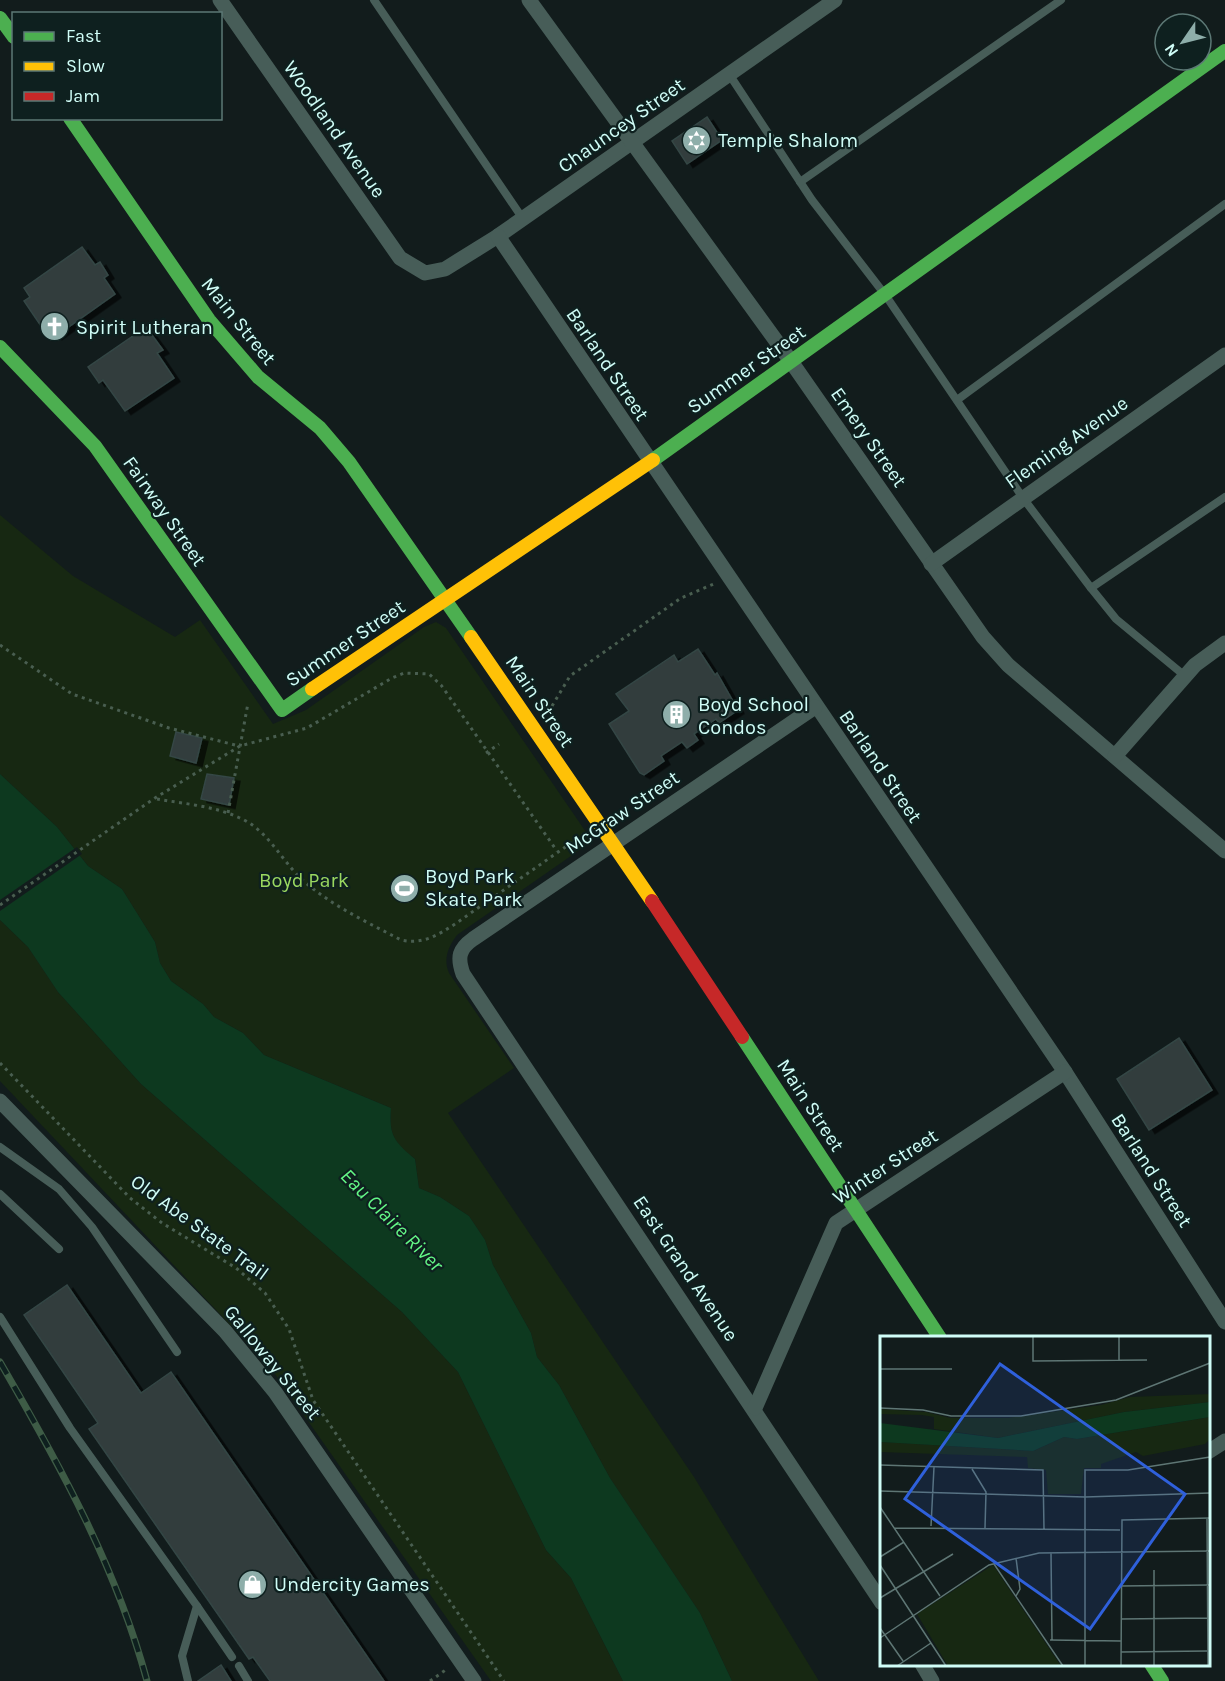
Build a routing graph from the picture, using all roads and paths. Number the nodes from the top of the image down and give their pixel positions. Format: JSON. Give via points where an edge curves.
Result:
{"nodes":[{"id":1,"x":220,"y":0,"type":"edge"},
{"id":2,"x":374,"y":0,"type":"edge"},
{"id":3,"x":529,"y":0,"type":"edge"},
{"id":4,"x":833,"y":0,"type":"edge"},
{"id":5,"x":1060,"y":0,"type":"edge"},
{"id":6,"x":0,"y":18,"type":"edge"},
{"id":7,"x":12,"y":34,"type":"edge"},
{"id":8,"x":1225,"y":51,"type":"edge"},
{"id":9,"x":729,"y":75,"type":"junction"},
{"id":10,"x":71,"y":120,"type":"edge"},
{"id":11,"x":633,"y":142,"type":"junction"},
{"id":12,"x":800,"y":182,"type":"junction"},
{"id":13,"x":1225,"y":204,"type":"edge"},
{"id":14,"x":523,"y":219,"type":"junction"},
{"id":15,"x":498,"y":236,"type":"junction"},
{"id":16,"x":425,"y":273,"type":"joint"},
{"id":17,"x":886,"y":296,"type":"junction"},
{"id":18,"x":0,"y":347,"type":"edge"},
{"id":19,"x":1225,"y":355,"type":"edge"},
{"id":20,"x":790,"y":360,"type":"junction"},
{"id":21,"x":957,"y":400,"type":"junction"},
{"id":22,"x":649,"y":462,"type":"junction"},
{"id":23,"x":1225,"y":497,"type":"edge"},
{"id":24,"x":1023,"y":498,"type":"junction"},
{"id":25,"x":931,"y":564,"type":"junction"},
{"id":26,"x":726,"y":576,"type":"junction"},
{"id":27,"x":1092,"y":588,"type":"junction"},
{"id":28,"x":446,"y":598,"type":"junction"},
{"id":29,"x":1225,"y":643,"type":"edge"},
{"id":30,"x":0,"y":645,"type":"edge"},
{"id":31,"x":1185,"y":676,"type":"junction"},
{"id":32,"x":248,"y":703,"type":"dead end"},
{"id":33,"x":552,"y":706,"type":"dead end"},
{"id":34,"x":815,"y":707,"type":"junction"},
{"id":35,"x":282,"y":710,"type":"joint"},
{"id":36,"x":499,"y":744,"type":"dead end"},
{"id":37,"x":240,"y":746,"type":"junction"},
{"id":38,"x":486,"y":753,"type":"junction"},
{"id":39,"x":1114,"y":756,"type":"junction"},
{"id":40,"x":154,"y":799,"type":"junction"},
{"id":41,"x":228,"y":813,"type":"junction"},
{"id":42,"x":586,"y":833,"type":"dead end"},
{"id":43,"x":614,"y":842,"type":"junction"},
{"id":44,"x":557,"y":850,"type":"junction"},
{"id":45,"x":1225,"y":851,"type":"edge"},
{"id":46,"x":0,"y":905,"type":"edge"},
{"id":47,"x":455,"y":924,"type":"junction"},
{"id":48,"x":462,"y":932,"type":"dead end"},
{"id":49,"x":459,"y":956,"type":"joint"},
{"id":50,"x":0,"y":1064,"type":"edge"},
{"id":51,"x":1065,"y":1072,"type":"junction"},
{"id":52,"x":0,"y":1101,"type":"edge"},
{"id":53,"x":0,"y":1147,"type":"edge"},
{"id":54,"x":0,"y":1194,"type":"edge"},
{"id":55,"x":857,"y":1210,"type":"junction"},
{"id":56,"x":59,"y":1249,"type":"dead end"},
{"id":57,"x":0,"y":1317,"type":"edge"},
{"id":58,"x":1225,"y":1322,"type":"edge"},
{"id":59,"x":939,"y":1336,"type":"edge"},
{"id":60,"x":177,"y":1352,"type":"dead end"},
{"id":61,"x":755,"y":1408,"type":"junction"},
{"id":62,"x":1225,"y":1441,"type":"edge"},
{"id":63,"x":1210,"y":1451,"type":"edge"},
{"id":64,"x":880,"y":1600,"type":"edge"},
{"id":65,"x":197,"y":1606,"type":"junction"},
{"id":66,"x":232,"y":1657,"type":"dead end"},
{"id":67,"x":239,"y":1666,"type":"dead end"},
{"id":68,"x":923,"y":1666,"type":"edge"},
{"id":69,"x":1152,"y":1666,"type":"edge"},
{"id":70,"x":188,"y":1681,"type":"edge"},
{"id":71,"x":248,"y":1681,"type":"edge"},
{"id":72,"x":474,"y":1681,"type":"edge"},
{"id":73,"x":504,"y":1681,"type":"edge"},
{"id":74,"x":933,"y":1681,"type":"edge"},
{"id":75,"x":1162,"y":1681,"type":"edge"}],
"edges":[{"from":1,"to":16,"type":"street","name":"Woodland Avenue","via":[[400,258]]},
{"from":2,"to":14,"type":"lane"},
{"from":3,"to":11,"type":"street","name":"Emery Street"},
{"from":4,"to":9,"type":"street","name":"Chauncey Street"},
{"from":5,"to":12,"type":"lane"},
{"from":6,"to":7,"type":"street"},
{"from":8,"to":17,"type":"street","name":"Summer Street"},
{"from":9,"to":11,"type":"street","name":"Chauncey Street"},
{"from":9,"to":12,"type":"lane"},
{"from":10,"to":28,"type":"street","name":"Main Street","via":[[209,320],[258,378],[327,436]]},
{"from":11,"to":14,"type":"street","name":"Chauncey Street"},
{"from":11,"to":20,"type":"street","name":"Emery Street"},
{"from":12,"to":17,"type":"lane"},
{"from":13,"to":21,"type":"lane"},
{"from":14,"to":15,"type":"street","name":"Chauncey Street"},
{"from":15,"to":16,"type":"street","name":"Chauncey Street","via":[[445,269]]},
{"from":15,"to":22,"type":"street","name":"Barland Street"},
{"from":17,"to":20,"type":"street","name":"Summer Street"},
{"from":17,"to":21,"type":"lane"},
{"from":18,"to":35,"type":"street","name":"Fairway Street","via":[[95,446]]},
{"from":19,"to":24,"type":"street","name":"Fleming Avenue"},
{"from":20,"to":22,"type":"street","name":"Summer Street"},
{"from":20,"to":25,"type":"street","name":"Emery Street"},
{"from":21,"to":24,"type":"lane"},
{"from":22,"to":26,"type":"street","name":"Barland Street"},
{"from":22,"to":28,"type":"street","name":"Summer Street"},
{"from":23,"to":27,"type":"lane"},
{"from":24,"to":25,"type":"street","name":"Fleming Avenue"},
{"from":24,"to":27,"type":"lane"},
{"from":25,"to":39,"type":"street","name":"Emery Street","via":[[1008,665]]},
{"from":26,"to":33,"type":"path","via":[[707,589],[681,598],[570,676]]},
{"from":26,"to":34,"type":"street","name":"Barland Street"},
{"from":27,"to":31,"type":"lane","via":[[1116,619]]},
{"from":28,"to":35,"type":"street","name":"Summer Street"},
{"from":28,"to":43,"type":"street","name":"Main Street"},
{"from":29,"to":31,"type":"street"},
{"from":30,"to":37,"type":"path","via":[[72,694],[169,728]]},
{"from":31,"to":39,"type":"street"},
{"from":32,"to":37,"type":"path"},
{"from":34,"to":43,"type":"street","name":"McGraw Street"},
{"from":34,"to":51,"type":"street","name":"Barland Street"},
{"from":36,"to":38,"type":"path"},
{"from":37,"to":38,"type":"path","via":[[307,728],[392,678],[415,672],[429,674],[441,685]]},
{"from":37,"to":40,"type":"path"},
{"from":37,"to":41,"type":"path"},
{"from":38,"to":44,"type":"path"},
{"from":39,"to":45,"type":"street","name":"Emery Street"},
{"from":40,"to":41,"type":"path"},
{"from":40,"to":46,"type":"path"},
{"from":41,"to":47,"type":"path","via":[[261,831],[305,883],[328,900],[401,940],[425,940]]},
{"from":42,"to":44,"type":"path"},
{"from":43,"to":49,"type":"street","name":"McGraw Street","via":[[473,939]]},
{"from":43,"to":55,"type":"street","name":"Main Street"},
{"from":44,"to":47,"type":"path"},
{"from":47,"to":48,"type":"path"},
{"from":49,"to":61,"type":"street","name":"East Grand Avenue","via":[[463,974]]},
{"from":50,"to":73,"type":"path","name":"Old Abe State Trail","via":[[130,1198],[162,1223],[236,1268],[265,1293],[289,1329],[313,1400]]},
{"from":51,"to":55,"type":"street","name":"Winter Street"},
{"from":51,"to":58,"type":"street","name":"Barland Street"},
{"from":52,"to":72,"type":"street","name":"Galloway Street","via":[[225,1331],[275,1392]]},
{"from":53,"to":60,"type":"lane","via":[[59,1189],[86,1220]]},
{"from":54,"to":56,"type":"lane"},
{"from":55,"to":59,"type":"street","name":"Main Street"},
{"from":55,"to":61,"type":"street","name":"Winter Street","via":[[836,1223]]},
{"from":57,"to":65,"type":"lane","via":[[70,1428]]},
{"from":61,"to":64,"type":"street","name":"East Grand Avenue"},
{"from":62,"to":63,"type":"street"},
{"from":65,"to":66,"type":"lane"},
{"from":65,"to":70,"type":"lane","via":[[182,1656]]},
{"from":67,"to":71,"type":"lane"},
{"from":68,"to":74,"type":"street"},
{"from":69,"to":75,"type":"street"}]}
